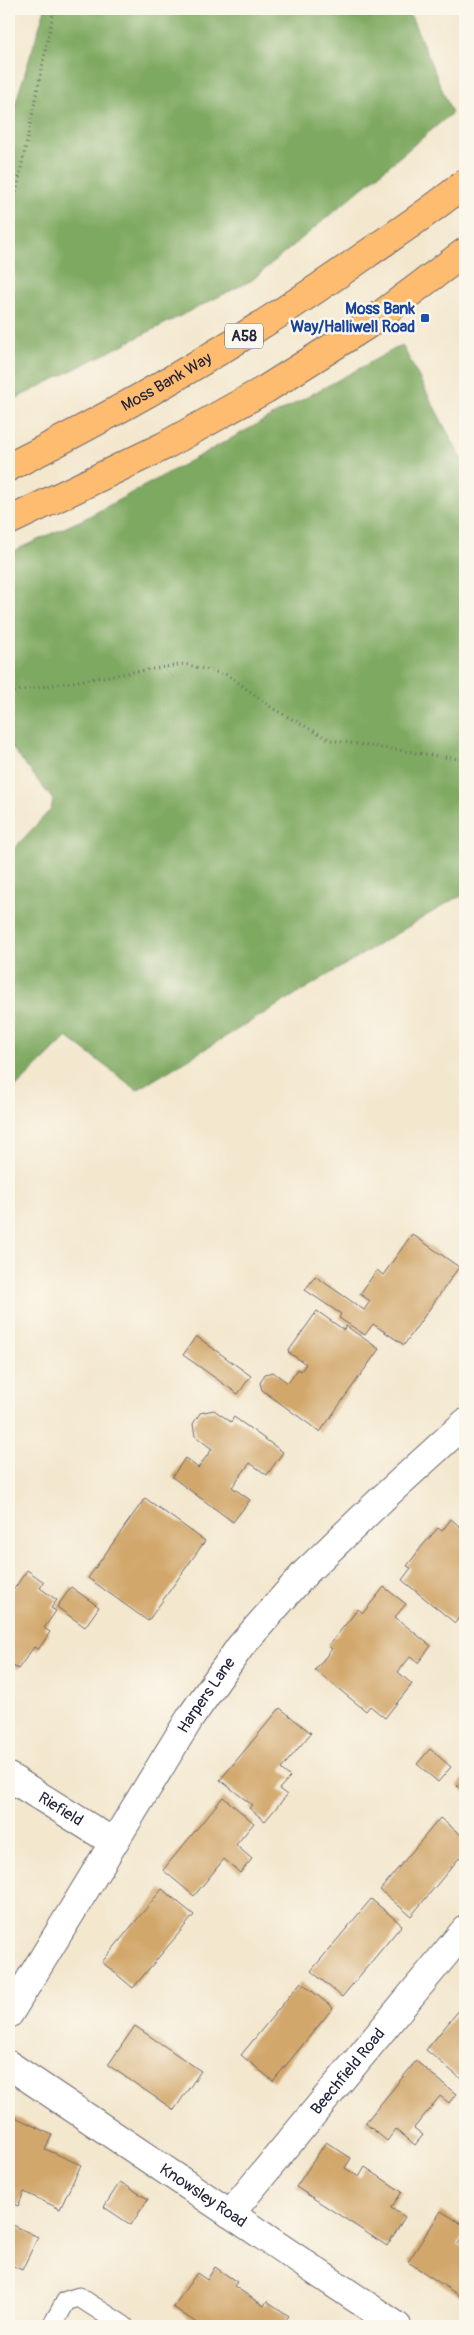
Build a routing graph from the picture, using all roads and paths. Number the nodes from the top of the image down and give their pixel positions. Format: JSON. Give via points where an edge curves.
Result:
{"nodes":[{"id":1,"x":54,"y":9,"type":"edge"},
{"id":2,"x":465,"y":183,"type":"edge"},
{"id":3,"x":9,"y":227,"type":"edge"},
{"id":4,"x":465,"y":252,"type":"edge"},
{"id":5,"x":9,"y":467,"type":"edge"},
{"id":6,"x":9,"y":521,"type":"edge"},
{"id":7,"x":9,"y":692,"type":"edge"},
{"id":8,"x":465,"y":760,"type":"edge"},
{"id":9,"x":465,"y":1423,"type":"edge"},
{"id":10,"x":9,"y":1777,"type":"edge"},
{"id":11,"x":113,"y":1842,"type":"junction"},
{"id":12,"x":465,"y":1930,"type":"edge"},
{"id":13,"x":9,"y":2014,"type":"edge"},
{"id":14,"x":9,"y":2065,"type":"edge"},
{"id":15,"x":230,"y":2214,"type":"junction"},
{"id":16,"x":52,"y":2326,"type":"edge"},
{"id":17,"x":124,"y":2326,"type":"edge"},
{"id":18,"x":397,"y":2326,"type":"edge"}],
"edges":[{"from":1,"to":3,"type":"path"},
{"from":2,"to":5,"type":"highway","name":"Moss Bank Way","number":"A58","via":[[304,298],[199,364],[90,426]]},
{"from":4,"to":6,"type":"highway","via":[[368,326],[266,389],[164,446]]},
{"from":7,"to":8,"type":"path","via":[[184,664],[228,675],[272,708],[330,740]]},
{"from":9,"to":11,"type":"street","name":"Harpers Lane","via":[[305,1573],[240,1647],[190,1718]]},
{"from":10,"to":11,"type":"street","name":"Riefield"},
{"from":11,"to":13,"type":"street","name":"Harpers Lane"},
{"from":12,"to":15,"type":"street","name":"Beechfield Road"},
{"from":14,"to":15,"type":"street","name":"Knowsley Road"},
{"from":15,"to":18,"type":"street","name":"Knowsley Road"},
{"from":16,"to":17,"type":"lane","via":[[66,2301],[79,2297]]}]}
